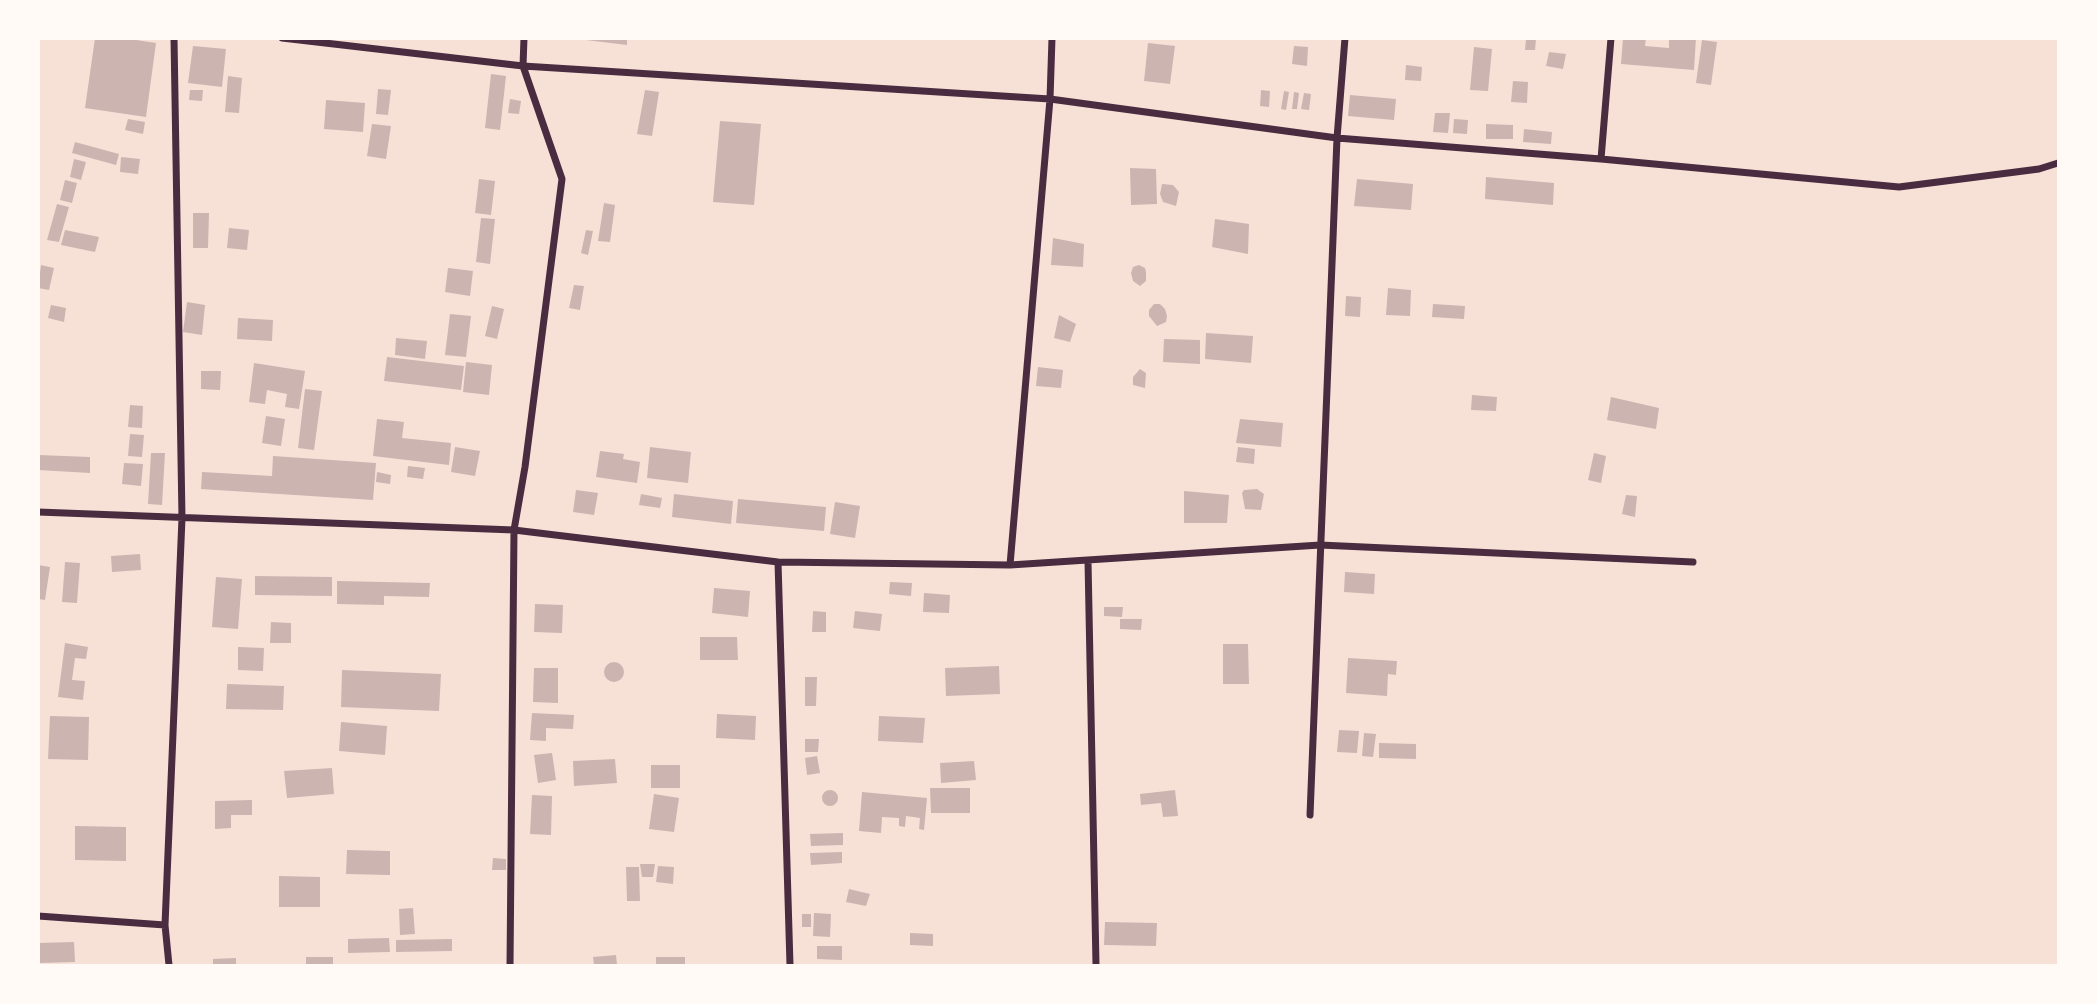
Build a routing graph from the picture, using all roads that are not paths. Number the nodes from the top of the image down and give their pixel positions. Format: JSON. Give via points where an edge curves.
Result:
{"nodes":[{"id":1,"x":174,"y":38,"type":"edge"},
{"id":2,"x":282,"y":38,"type":"edge"},
{"id":3,"x":524,"y":38,"type":"edge"},
{"id":4,"x":1052,"y":38,"type":"edge"},
{"id":5,"x":1345,"y":38,"type":"edge"},
{"id":6,"x":1611,"y":38,"type":"edge"},
{"id":7,"x":523,"y":66,"type":"junction"},
{"id":8,"x":1050,"y":99,"type":"junction"},
{"id":9,"x":1337,"y":138,"type":"junction"},
{"id":10,"x":1601,"y":159,"type":"junction"},
{"id":11,"x":2059,"y":163,"type":"edge"},
{"id":12,"x":38,"y":512,"type":"edge"},
{"id":13,"x":182,"y":518,"type":"junction"},
{"id":14,"x":514,"y":530,"type":"junction"},
{"id":15,"x":1320,"y":545,"type":"junction"},
{"id":16,"x":1087,"y":561,"type":"junction"},
{"id":17,"x":778,"y":562,"type":"junction"},
{"id":18,"x":1693,"y":562,"type":"dead end"},
{"id":19,"x":1010,"y":565,"type":"junction"},
{"id":20,"x":1310,"y":815,"type":"dead end"},
{"id":21,"x":38,"y":916,"type":"edge"},
{"id":22,"x":165,"y":925,"type":"junction"},
{"id":23,"x":169,"y":965,"type":"edge"},
{"id":24,"x":510,"y":965,"type":"edge"},
{"id":25,"x":790,"y":965,"type":"edge"},
{"id":26,"x":1096,"y":965,"type":"edge"}],
"edges":[{"from":1,"to":13,"type":"street"},
{"from":2,"to":7,"type":"street"},
{"from":3,"to":7,"type":"street"},
{"from":4,"to":8,"type":"street"},
{"from":5,"to":9,"type":"street"},
{"from":6,"to":10,"type":"street"},
{"from":7,"to":8,"type":"street"},
{"from":7,"to":14,"type":"street","via":[[562,180]]},
{"from":8,"to":9,"type":"street"},
{"from":8,"to":19,"type":"street"},
{"from":9,"to":10,"type":"street"},
{"from":9,"to":15,"type":"street"},
{"from":10,"to":11,"type":"street","via":[[1899,187]]},
{"from":12,"to":13,"type":"street"},
{"from":13,"to":14,"type":"street"},
{"from":13,"to":22,"type":"street"},
{"from":14,"to":17,"type":"street"},
{"from":14,"to":24,"type":"street"},
{"from":15,"to":16,"type":"street"},
{"from":15,"to":18,"type":"street"},
{"from":15,"to":20,"type":"street"},
{"from":16,"to":19,"type":"street"},
{"from":16,"to":26,"type":"street"},
{"from":17,"to":19,"type":"street"},
{"from":17,"to":25,"type":"street"},
{"from":21,"to":22,"type":"street"},
{"from":22,"to":23,"type":"street"}]}
